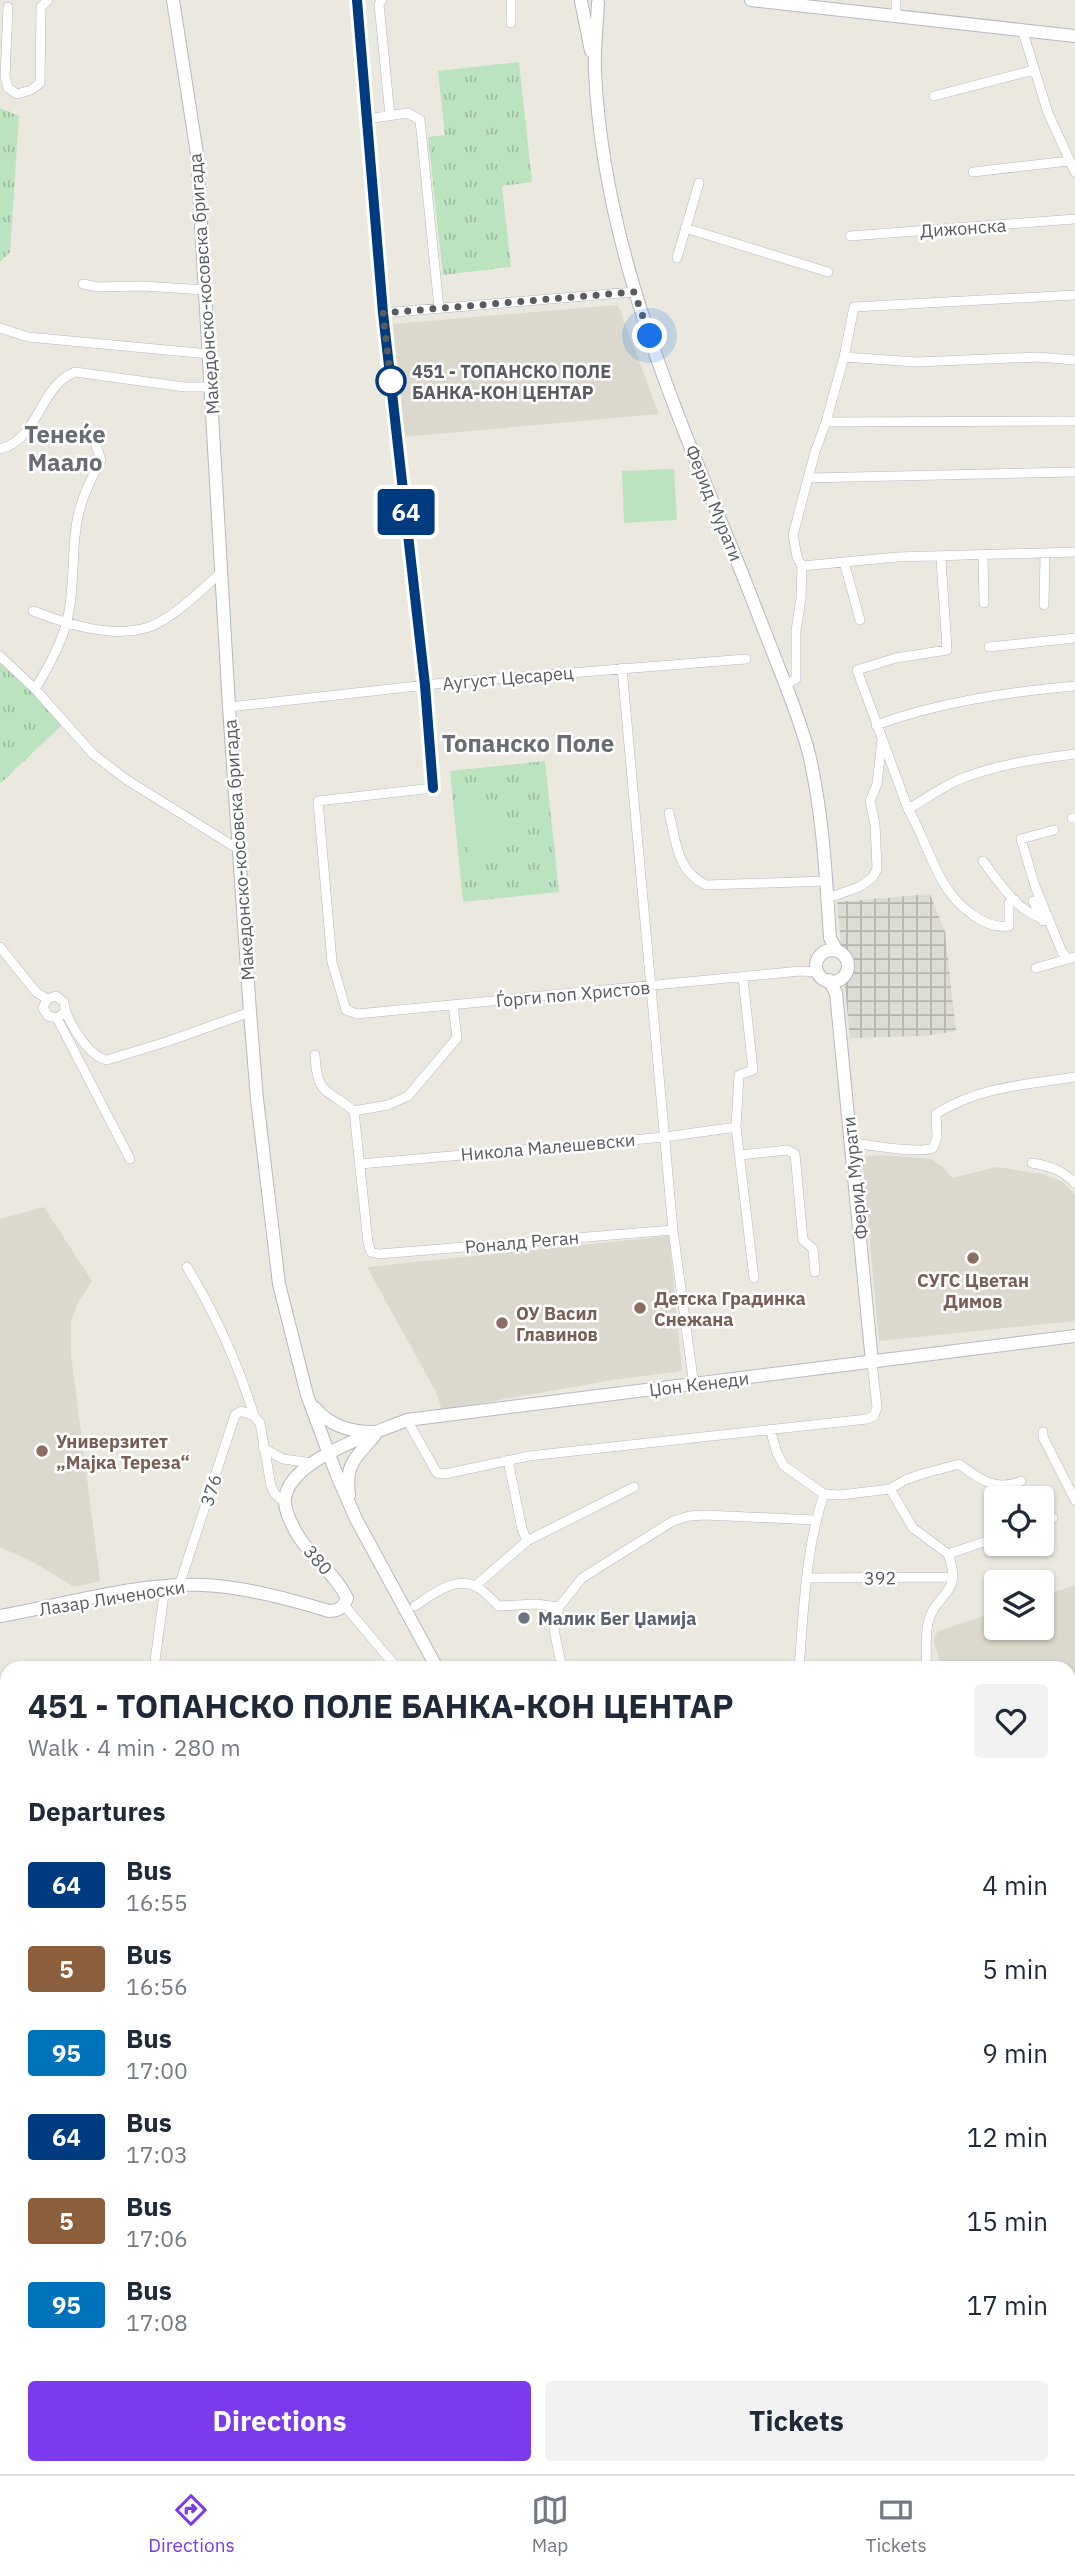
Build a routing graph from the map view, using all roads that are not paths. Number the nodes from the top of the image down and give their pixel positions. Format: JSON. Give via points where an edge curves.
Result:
{"nodes":[{"id":1,"x":48,"y":0,"type":"edge"},
{"id":2,"x":173,"y":0,"type":"edge"},
{"id":3,"x":357,"y":0,"type":"edge"},
{"id":4,"x":382,"y":0,"type":"edge"},
{"id":5,"x":511,"y":0,"type":"edge"},
{"id":6,"x":751,"y":0,"type":"edge"},
{"id":7,"x":896,"y":0,"type":"edge"},
{"id":8,"x":580,"y":1,"type":"edge"},
{"id":9,"x":601,"y":1,"type":"edge"},
{"id":10,"x":8,"y":7,"type":"dead end"},
{"id":11,"x":896,"y":16,"type":"junction"},
{"id":12,"x":511,"y":23,"type":"dead end"},
{"id":13,"x":1022,"y":29,"type":"junction"},
{"id":14,"x":1075,"y":36,"type":"edge"},
{"id":15,"x":595,"y":69,"type":"junction"},
{"id":16,"x":1034,"y":70,"type":"junction"},
{"id":17,"x":934,"y":96,"type":"dead end"},
{"id":18,"x":390,"y":116,"type":"junction"},
{"id":19,"x":367,"y":119,"type":"junction"},
{"id":20,"x":1069,"y":161,"type":"junction"},
{"id":21,"x":972,"y":172,"type":"dead end"},
{"id":22,"x":1075,"y":172,"type":"edge"},
{"id":23,"x":699,"y":183,"type":"dead end"},
{"id":24,"x":1075,"y":219,"type":"edge"},
{"id":25,"x":685,"y":228,"type":"junction"},
{"id":26,"x":850,"y":236,"type":"dead end"},
{"id":27,"x":677,"y":258,"type":"dead end"},
{"id":28,"x":828,"y":272,"type":"dead end"},
{"id":29,"x":83,"y":284,"type":"dead end"},
{"id":30,"x":205,"y":290,"type":"junction"},
{"id":31,"x":634,"y":292,"type":"junction"},
{"id":32,"x":1075,"y":295,"type":"edge"},
{"id":33,"x":439,"y":308,"type":"junction"},
{"id":34,"x":383,"y":313,"type":"junction"},
{"id":35,"x":0,"y":328,"type":"edge"},
{"id":36,"x":208,"y":354,"type":"junction"},
{"id":37,"x":844,"y":357,"type":"junction"},
{"id":38,"x":1075,"y":360,"type":"edge"},
{"id":39,"x":210,"y":387,"type":"junction"},
{"id":40,"x":1075,"y":421,"type":"edge"},
{"id":41,"x":826,"y":422,"type":"junction"},
{"id":42,"x":96,"y":445,"type":"dead end"},
{"id":43,"x":0,"y":449,"type":"edge"},
{"id":44,"x":1075,"y":472,"type":"edge"},
{"id":45,"x":808,"y":478,"type":"junction"},
{"id":46,"x":1075,"y":552,"type":"edge"},
{"id":47,"x":1045,"y":553,"type":"junction"},
{"id":48,"x":983,"y":555,"type":"junction"},
{"id":49,"x":941,"y":558,"type":"junction"},
{"id":50,"x":844,"y":562,"type":"junction"},
{"id":51,"x":802,"y":566,"type":"junction"},
{"id":52,"x":222,"y":572,"type":"junction"},
{"id":53,"x":984,"y":603,"type":"dead end"},
{"id":54,"x":1044,"y":605,"type":"dead end"},
{"id":55,"x":33,"y":611,"type":"dead end"},
{"id":56,"x":860,"y":620,"type":"dead end"},
{"id":57,"x":66,"y":624,"type":"junction"},
{"id":58,"x":1075,"y":638,"type":"edge"},
{"id":59,"x":989,"y":647,"type":"dead end"},
{"id":60,"x":0,"y":656,"type":"edge"},
{"id":61,"x":746,"y":659,"type":"dead end"},
{"id":62,"x":622,"y":668,"type":"junction"},
{"id":63,"x":425,"y":685,"type":"junction"},
{"id":64,"x":786,"y":685,"type":"junction"},
{"id":65,"x":1075,"y":686,"type":"edge"},
{"id":66,"x":35,"y":689,"type":"junction"},
{"id":67,"x":229,"y":707,"type":"junction"},
{"id":68,"x":876,"y":725,"type":"junction"},
{"id":69,"x":883,"y":736,"type":"junction"},
{"id":70,"x":1075,"y":754,"type":"edge"},
{"id":71,"x":908,"y":809,"type":"junction"},
{"id":72,"x":669,"y":813,"type":"dead end"},
{"id":73,"x":1054,"y":830,"type":"dead end"},
{"id":74,"x":238,"y":849,"type":"junction"},
{"id":75,"x":983,"y":861,"type":"dead end"},
{"id":76,"x":826,"y":881,"type":"junction"},
{"id":77,"x":828,"y":898,"type":"junction"},
{"id":78,"x":1015,"y":901,"type":"junction"},
{"id":79,"x":1033,"y":901,"type":"dead end"},
{"id":80,"x":1041,"y":918,"type":"junction"},
{"id":81,"x":1053,"y":930,"type":"junction"},
{"id":82,"x":0,"y":947,"type":"edge"},
{"id":83,"x":831,"y":951,"type":"junction"},
{"id":84,"x":1071,"y":958,"type":"edge"},
{"id":85,"x":817,"y":967,"type":"junction"},
{"id":86,"x":1036,"y":968,"type":"dead end"},
{"id":87,"x":743,"y":978,"type":"junction"},
{"id":88,"x":835,"y":980,"type":"junction"},
{"id":89,"x":651,"y":987,"type":"junction"},
{"id":90,"x":47,"y":999,"type":"junction"},
{"id":91,"x":453,"y":1005,"type":"junction"},
{"id":92,"x":250,"y":1012,"type":"junction"},
{"id":93,"x":61,"y":1015,"type":"junction"},
{"id":94,"x":316,"y":1055,"type":"dead end"},
{"id":95,"x":1075,"y":1077,"type":"edge"},
{"id":96,"x":354,"y":1111,"type":"junction"},
{"id":97,"x":736,"y":1127,"type":"junction"},
{"id":98,"x":665,"y":1136,"type":"junction"},
{"id":99,"x":852,"y":1143,"type":"junction"},
{"id":100,"x":740,"y":1154,"type":"junction"},
{"id":101,"x":130,"y":1159,"type":"dead end"},
{"id":102,"x":1032,"y":1163,"type":"dead end"},
{"id":103,"x":360,"y":1164,"type":"junction"},
{"id":104,"x":1075,"y":1183,"type":"edge"},
{"id":105,"x":673,"y":1230,"type":"junction"},
{"id":106,"x":187,"y":1267,"type":"dead end"},
{"id":107,"x":815,"y":1272,"type":"dead end"},
{"id":108,"x":754,"y":1278,"type":"dead end"},
{"id":109,"x":1075,"y":1336,"type":"edge"},
{"id":110,"x":872,"y":1362,"type":"junction"},
{"id":111,"x":694,"y":1386,"type":"junction"},
{"id":112,"x":310,"y":1401,"type":"junction"},
{"id":113,"x":254,"y":1416,"type":"junction"},
{"id":114,"x":407,"y":1420,"type":"junction"},
{"id":115,"x":770,"y":1429,"type":"junction"},
{"id":116,"x":377,"y":1432,"type":"junction"},
{"id":117,"x":1043,"y":1432,"type":"dead end"},
{"id":118,"x":263,"y":1448,"type":"junction"},
{"id":119,"x":328,"y":1454,"type":"junction"},
{"id":120,"x":508,"y":1460,"type":"junction"},
{"id":121,"x":313,"y":1463,"type":"junction"},
{"id":122,"x":1021,"y":1481,"type":"dead end"},
{"id":123,"x":634,"y":1487,"type":"dead end"},
{"id":124,"x":890,"y":1489,"type":"junction"},
{"id":125,"x":824,"y":1494,"type":"junction"},
{"id":126,"x":1075,"y":1500,"type":"edge"},
{"id":127,"x":285,"y":1503,"type":"junction"},
{"id":128,"x":351,"y":1507,"type":"junction"},
{"id":129,"x":815,"y":1520,"type":"junction"},
{"id":130,"x":527,"y":1541,"type":"junction"},
{"id":131,"x":984,"y":1542,"type":"edge"},
{"id":132,"x":948,"y":1554,"type":"junction"},
{"id":133,"x":953,"y":1577,"type":"junction"},
{"id":134,"x":806,"y":1578,"type":"junction"},
{"id":135,"x":179,"y":1586,"type":"junction"},
{"id":136,"x":475,"y":1586,"type":"junction"},
{"id":137,"x":165,"y":1587,"type":"junction"},
{"id":138,"x":344,"y":1605,"type":"junction"},
{"id":139,"x":415,"y":1606,"type":"dead end"},
{"id":140,"x":559,"y":1607,"type":"junction"},
{"id":141,"x":0,"y":1616,"type":"edge"},
{"id":142,"x":155,"y":1661,"type":"edge"},
{"id":143,"x":391,"y":1661,"type":"edge"},
{"id":144,"x":433,"y":1661,"type":"edge"},
{"id":145,"x":561,"y":1661,"type":"edge"},
{"id":146,"x":800,"y":1661,"type":"edge"},
{"id":147,"x":926,"y":1661,"type":"edge"}],
"edges":[{"from":1,"to":10,"type":"street","via":[[41,7],[40,83],[17,94],[8,88],[5,77]]},
{"from":2,"to":30,"type":"street","name":"Македонско-косовска бригада","via":[[197,154]]},
{"from":3,"to":19,"type":"street"},
{"from":4,"to":18,"type":"street"},
{"from":5,"to":12,"type":"street"},
{"from":6,"to":11,"type":"street"},
{"from":7,"to":11,"type":"street"},
{"from":8,"to":9,"type":"street"},
{"from":8,"to":15,"type":"street","name":"Ферид Мурати"},
{"from":9,"to":15,"type":"street","name":"Ферид Мурати"},
{"from":11,"to":13,"type":"street"},
{"from":13,"to":14,"type":"street"},
{"from":13,"to":16,"type":"street"},
{"from":15,"to":31,"type":"street","name":"Ферид Мурати","via":[[607,180]]},
{"from":16,"to":17,"type":"street"},
{"from":16,"to":20,"type":"street"},
{"from":18,"to":19,"type":"street"},
{"from":18,"to":33,"type":"street","via":[[408,113],[420,120]]},
{"from":19,"to":34,"type":"street"},
{"from":20,"to":21,"type":"street"},
{"from":20,"to":22,"type":"street"},
{"from":23,"to":25,"type":"street"},
{"from":24,"to":26,"type":"street","name":"Дижонска"},
{"from":25,"to":27,"type":"street"},
{"from":25,"to":28,"type":"street"},
{"from":29,"to":30,"type":"street"},
{"from":30,"to":36,"type":"street","name":"Македонско-косовска бригада"},
{"from":31,"to":33,"type":"street"},
{"from":31,"to":64,"type":"street","name":"Ферид Мурати"},
{"from":32,"to":37,"type":"street","via":[[854,307]]},
{"from":33,"to":34,"type":"street"},
{"from":34,"to":63,"type":"street"},
{"from":35,"to":36,"type":"street","via":[[28,337]]},
{"from":36,"to":39,"type":"street","name":"Македонско-косовска бригада"},
{"from":37,"to":38,"type":"street","via":[[916,362]]},
{"from":37,"to":41,"type":"street"},
{"from":39,"to":43,"type":"street","via":[[75,372],[64,376],[26,435]]},
{"from":39,"to":52,"type":"street","name":"Македонско-косовска бригада"},
{"from":40,"to":41,"type":"street"},
{"from":41,"to":45,"type":"street"},
{"from":42,"to":57,"type":"street","via":[[101,460],[80,506]]},
{"from":44,"to":45,"type":"street"},
{"from":45,"to":51,"type":"street","via":[[793,536]]},
{"from":46,"to":47,"type":"street"},
{"from":47,"to":48,"type":"street"},
{"from":47,"to":54,"type":"street"},
{"from":48,"to":49,"type":"street"},
{"from":48,"to":53,"type":"street"},
{"from":49,"to":50,"type":"street"},
{"from":49,"to":68,"type":"street","via":[[947,650],[857,670]]},
{"from":50,"to":51,"type":"street"},
{"from":50,"to":56,"type":"street"},
{"from":51,"to":64,"type":"street","via":[[796,679]]},
{"from":52,"to":57,"type":"street","via":[[178,610],[151,626],[132,630]]},
{"from":52,"to":67,"type":"street","name":"Македонско-косовска бригада"},
{"from":55,"to":57,"type":"street"},
{"from":57,"to":66,"type":"street"},
{"from":58,"to":59,"type":"street"},
{"from":60,"to":66,"type":"street"},
{"from":61,"to":62,"type":"street","name":"Аугуст Цесарец"},
{"from":62,"to":63,"type":"street","name":"Аугуст Цесарец"},
{"from":62,"to":89,"type":"street"},
{"from":63,"to":67,"type":"street","name":"Аугуст Цесарец"},
{"from":63,"to":91,"type":"street","name":"Ѓорги поп Христов","via":[[433,788],[318,801],[332,962],[346,1010],[357,1014]]},
{"from":64,"to":76,"type":"street","name":"Ферид Мурати","via":[[816,790]]},
{"from":65,"to":68,"type":"street","via":[[957,702]]},
{"from":66,"to":74,"type":"street","via":[[93,754]]},
{"from":67,"to":74,"type":"street","name":"Македонско-косовска бригада"},
{"from":68,"to":69,"type":"street"},
{"from":69,"to":71,"type":"street"},
{"from":69,"to":77,"type":"street","via":[[877,784],[870,801],[877,869],[859,887]]},
{"from":70,"to":71,"type":"street","via":[[983,771]]},
{"from":71,"to":78,"type":"street","via":[[935,870],[964,909],[999,928],[1009,926],[1009,903]]},
{"from":72,"to":76,"type":"street","via":[[682,863],[692,878],[706,885]]},
{"from":73,"to":81,"type":"street","via":[[1021,839]]},
{"from":74,"to":92,"type":"street","name":"Македонско-косовска бригада"},
{"from":75,"to":78,"type":"street"},
{"from":76,"to":77,"type":"street","name":"Ферид Мурати"},
{"from":77,"to":83,"type":"street","name":"Ферид Мурати"},
{"from":78,"to":80,"type":"street"},
{"from":79,"to":80,"type":"street"},
{"from":80,"to":81,"type":"street"},
{"from":81,"to":84,"type":"street"},
{"from":82,"to":90,"type":"street"},
{"from":83,"to":85,"type":"street"},
{"from":83,"to":88,"type":"street","via":[[843,954],[848,964]]},
{"from":84,"to":86,"type":"street"},
{"from":85,"to":87,"type":"street","name":"Ѓорги поп Христов"},
{"from":85,"to":88,"type":"street"},
{"from":87,"to":89,"type":"street","name":"Ѓорги поп Христов"},
{"from":87,"to":97,"type":"street","via":[[753,1070],[739,1075]]},
{"from":88,"to":99,"type":"street","name":"Ферид Мурати"},
{"from":89,"to":91,"type":"street","name":"Ѓорги поп Христов"},
{"from":89,"to":98,"type":"street"},
{"from":90,"to":93,"type":"street","via":[[43,1008],[48,1016]]},
{"from":90,"to":93,"type":"street","via":[[56,996],[64,1002]]},
{"from":91,"to":96,"type":"street","via":[[457,1038],[408,1096]]},
{"from":92,"to":93,"type":"street","via":[[107,1060],[90,1051]]},
{"from":92,"to":112,"type":"street","name":"Македонско-косовска бригада","via":[[279,1284]]},
{"from":93,"to":101,"type":"street"},
{"from":94,"to":96,"type":"street","via":[[321,1087]]},
{"from":95,"to":99,"type":"street","via":[[1021,1083],[953,1103],[936,1114],[937,1137],[927,1150]]},
{"from":96,"to":103,"type":"street"},
{"from":97,"to":98,"type":"street","name":"Никола Малешевски"},
{"from":97,"to":100,"type":"street"},
{"from":98,"to":103,"type":"street","name":"Никола Малешевски"},
{"from":98,"to":105,"type":"street"},
{"from":99,"to":110,"type":"street","name":"Ферид Мурати"},
{"from":100,"to":107,"type":"street","via":[[787,1150],[795,1154],[803,1240],[813,1249]]},
{"from":100,"to":108,"type":"street"},
{"from":102,"to":104,"type":"street","via":[[1050,1166]]},
{"from":103,"to":105,"type":"street","name":"Роналд Реган","via":[[368,1243],[371,1252],[379,1254]]},
{"from":105,"to":111,"type":"street"},
{"from":106,"to":113,"type":"street","via":[[236,1359]]},
{"from":109,"to":110,"type":"street","name":"Џон Кенеди"},
{"from":110,"to":111,"type":"street","name":"Џон Кенеди"},
{"from":110,"to":115,"type":"street","via":[[877,1407],[871,1418]]},
{"from":111,"to":114,"type":"street","name":"Џон Кенеди"},
{"from":112,"to":116,"type":"street","via":[[335,1426]]},
{"from":112,"to":119,"type":"street","name":"Македонско-косовска бригада"},
{"from":113,"to":118,"type":"street","via":[[261,1423]]},
{"from":113,"to":135,"type":"street","name":"376","via":[[241,1411],[235,1415]]},
{"from":114,"to":116,"type":"street","name":"Џон Кенеди"},
{"from":114,"to":120,"type":"street","via":[[436,1473]]},
{"from":115,"to":120,"type":"street"},
{"from":115,"to":125,"type":"street","via":[[784,1466]]},
{"from":116,"to":119,"type":"street","name":"Џон Кенеди"},
{"from":116,"to":128,"type":"street","via":[[350,1466]]},
{"from":117,"to":126,"type":"street"},
{"from":118,"to":121,"type":"street","via":[[283,1459]]},
{"from":118,"to":127,"type":"street","via":[[271,1486]]},
{"from":119,"to":121,"type":"street"},
{"from":119,"to":128,"type":"street","name":"Македонско-косовска бригада"},
{"from":120,"to":130,"type":"street"},
{"from":121,"to":127,"type":"street","via":[[294,1477]]},
{"from":122,"to":124,"type":"street","via":[[1010,1486],[989,1484],[959,1464]]},
{"from":123,"to":130,"type":"street"},
{"from":124,"to":125,"type":"street"},
{"from":124,"to":132,"type":"street","via":[[913,1528]]},
{"from":125,"to":129,"type":"street"},
{"from":127,"to":138,"type":"street","name":"380","via":[[297,1535],[344,1591]]},
{"from":128,"to":144,"type":"street","name":"Македонско-косовска бригада"},
{"from":129,"to":134,"type":"street"},
{"from":129,"to":140,"type":"street","via":[[729,1514],[673,1521],[582,1578]]},
{"from":130,"to":136,"type":"street"},
{"from":131,"to":132,"type":"street"},
{"from":132,"to":133,"type":"street"},
{"from":133,"to":134,"type":"street","name":"392"},
{"from":133,"to":147,"type":"street","via":[[928,1622]]},
{"from":134,"to":146,"type":"street"},
{"from":135,"to":137,"type":"street","name":"Лазар Личеноски"},
{"from":135,"to":138,"type":"street","name":"Лазар Личеноски","via":[[235,1588],[329,1611]]},
{"from":136,"to":139,"type":"street","via":[[447,1586]]},
{"from":136,"to":140,"type":"street","via":[[499,1606]]},
{"from":137,"to":141,"type":"street","name":"Лазар Личеноски"},
{"from":137,"to":142,"type":"street"},
{"from":138,"to":143,"type":"street","name":"380"},
{"from":140,"to":145,"type":"street","via":[[555,1630]]}]}
